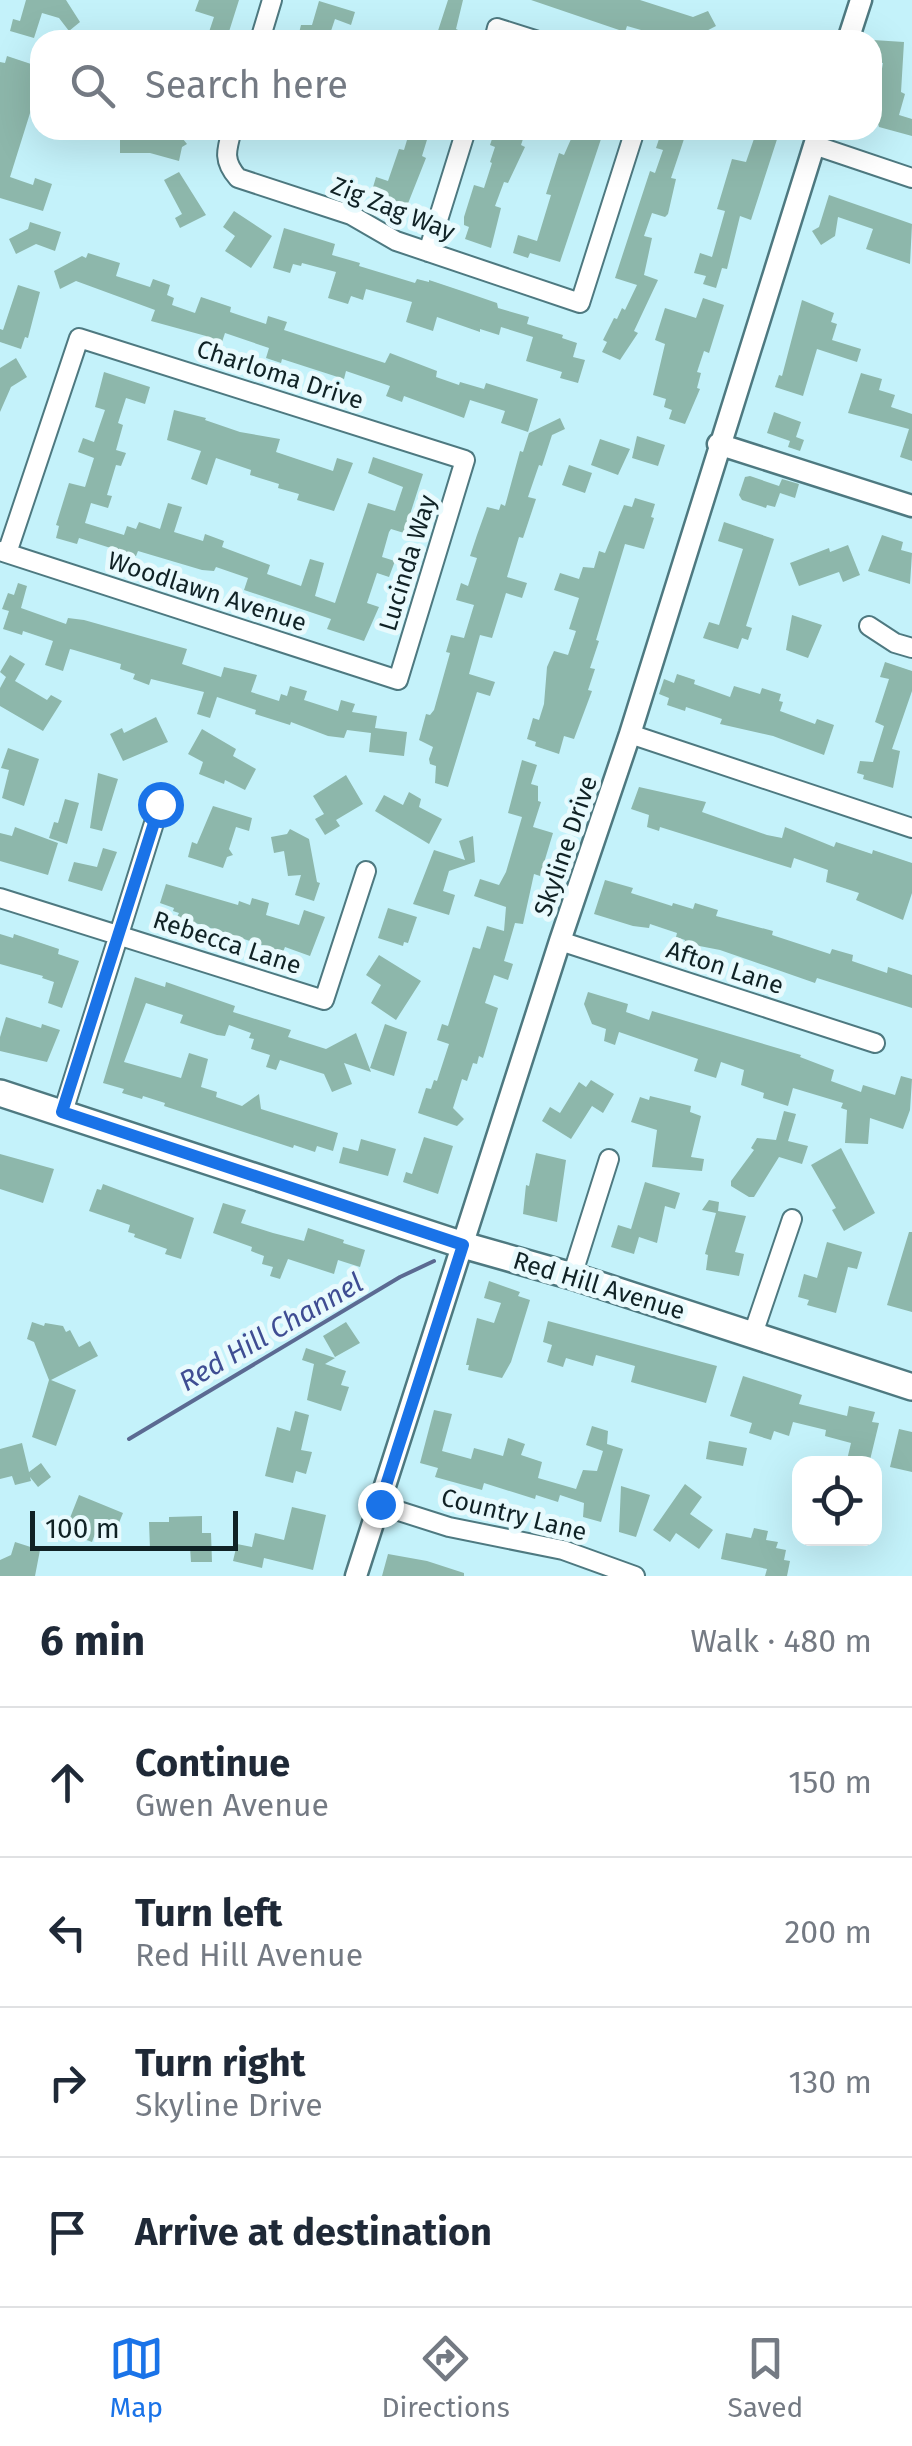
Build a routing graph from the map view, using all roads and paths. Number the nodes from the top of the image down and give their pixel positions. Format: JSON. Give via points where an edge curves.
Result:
{"nodes":[{"id":1,"x":272,"y":0,"type":"edge"},
{"id":2,"x":861,"y":0,"type":"edge"},
{"id":3,"x":263,"y":30,"type":"edge"},
{"id":4,"x":851,"y":30,"type":"edge"},
{"id":5,"x":229,"y":140,"type":"edge"},
{"id":6,"x":463,"y":140,"type":"edge"},
{"id":7,"x":632,"y":140,"type":"edge"},
{"id":8,"x":815,"y":140,"type":"edge"},
{"id":9,"x":821,"y":140,"type":"edge"},
{"id":10,"x":912,"y":178,"type":"edge"},
{"id":11,"x":428,"y":252,"type":"junction"},
{"id":12,"x":718,"y":444,"type":"junction"},
{"id":13,"x":465,"y":460,"type":"joint"},
{"id":14,"x":912,"y":506,"type":"edge"},
{"id":15,"x":4,"y":552,"type":"edge"},
{"id":16,"x":869,"y":626,"type":"dead end"},
{"id":17,"x":912,"y":648,"type":"edge"},
{"id":18,"x":398,"y":680,"type":"joint"},
{"id":19,"x":630,"y":734,"type":"junction"},
{"id":20,"x":160,"y":804,"type":"dead end"},
{"id":21,"x":912,"y":828,"type":"edge"},
{"id":22,"x":366,"y":871,"type":"dead end"},
{"id":23,"x":0,"y":898,"type":"edge"},
{"id":24,"x":119,"y":934,"type":"junction"},
{"id":25,"x":560,"y":941,"type":"junction"},
{"id":26,"x":875,"y":1043,"type":"dead end"},
{"id":27,"x":0,"y":1092,"type":"edge"},
{"id":28,"x":62,"y":1112,"type":"junction"},
{"id":29,"x":609,"y":1159,"type":"dead end"},
{"id":30,"x":792,"y":1219,"type":"dead end"},
{"id":31,"x":463,"y":1245,"type":"junction"},
{"id":32,"x":572,"y":1276,"type":"junction"},
{"id":33,"x":753,"y":1334,"type":"junction"},
{"id":34,"x":912,"y":1387,"type":"edge"},
{"id":35,"x":380,"y":1504,"type":"junction"},
{"id":36,"x":356,"y":1576,"type":"edge"},
{"id":37,"x":635,"y":1576,"type":"edge"}],
"edges":[{"from":1,"to":3,"type":"street"},
{"from":2,"to":4,"type":"street"},
{"from":5,"to":11,"type":"street","name":"Zig Zag Way","via":[[225,155],[238,178],[351,215]]},
{"from":6,"to":11,"type":"street"},
{"from":7,"to":11,"type":"street","name":"Zig Zag Way","via":[[580,303]]},
{"from":8,"to":12,"type":"street","name":"Skyline Drive"},
{"from":9,"to":10,"type":"street"},
{"from":12,"to":14,"type":"street"},
{"from":12,"to":19,"type":"street","name":"Skyline Drive"},
{"from":13,"to":15,"type":"street","name":"Charloma Drive","via":[[80,338]]},
{"from":13,"to":18,"type":"street","name":"Lucinda Way"},
{"from":15,"to":18,"type":"street","name":"Woodlawn Avenue"},
{"from":16,"to":17,"type":"street"},
{"from":19,"to":21,"type":"street"},
{"from":19,"to":25,"type":"street","name":"Skyline Drive"},
{"from":20,"to":24,"type":"street"},
{"from":22,"to":24,"type":"street","name":"Rebecca Lane","via":[[324,1000]]},
{"from":23,"to":24,"type":"street","name":"Rebecca Lane"},
{"from":24,"to":28,"type":"street"},
{"from":25,"to":26,"type":"street","name":"Afton Lane"},
{"from":25,"to":31,"type":"street","name":"Skyline Drive"},
{"from":27,"to":28,"type":"main road","name":"Red Hill Avenue"},
{"from":28,"to":31,"type":"main road","name":"Red Hill Avenue"},
{"from":29,"to":32,"type":"street"},
{"from":30,"to":33,"type":"street"},
{"from":31,"to":32,"type":"main road","name":"Red Hill Avenue"},
{"from":31,"to":35,"type":"street","name":"Skyline Drive"},
{"from":32,"to":33,"type":"main road","name":"Red Hill Avenue"},
{"from":33,"to":34,"type":"main road","name":"Red Hill Avenue"},
{"from":35,"to":36,"type":"street","name":"Skyline Drive"},
{"from":35,"to":37,"type":"street","name":"Country Lane","via":[[449,1527],[563,1550]]}]}
